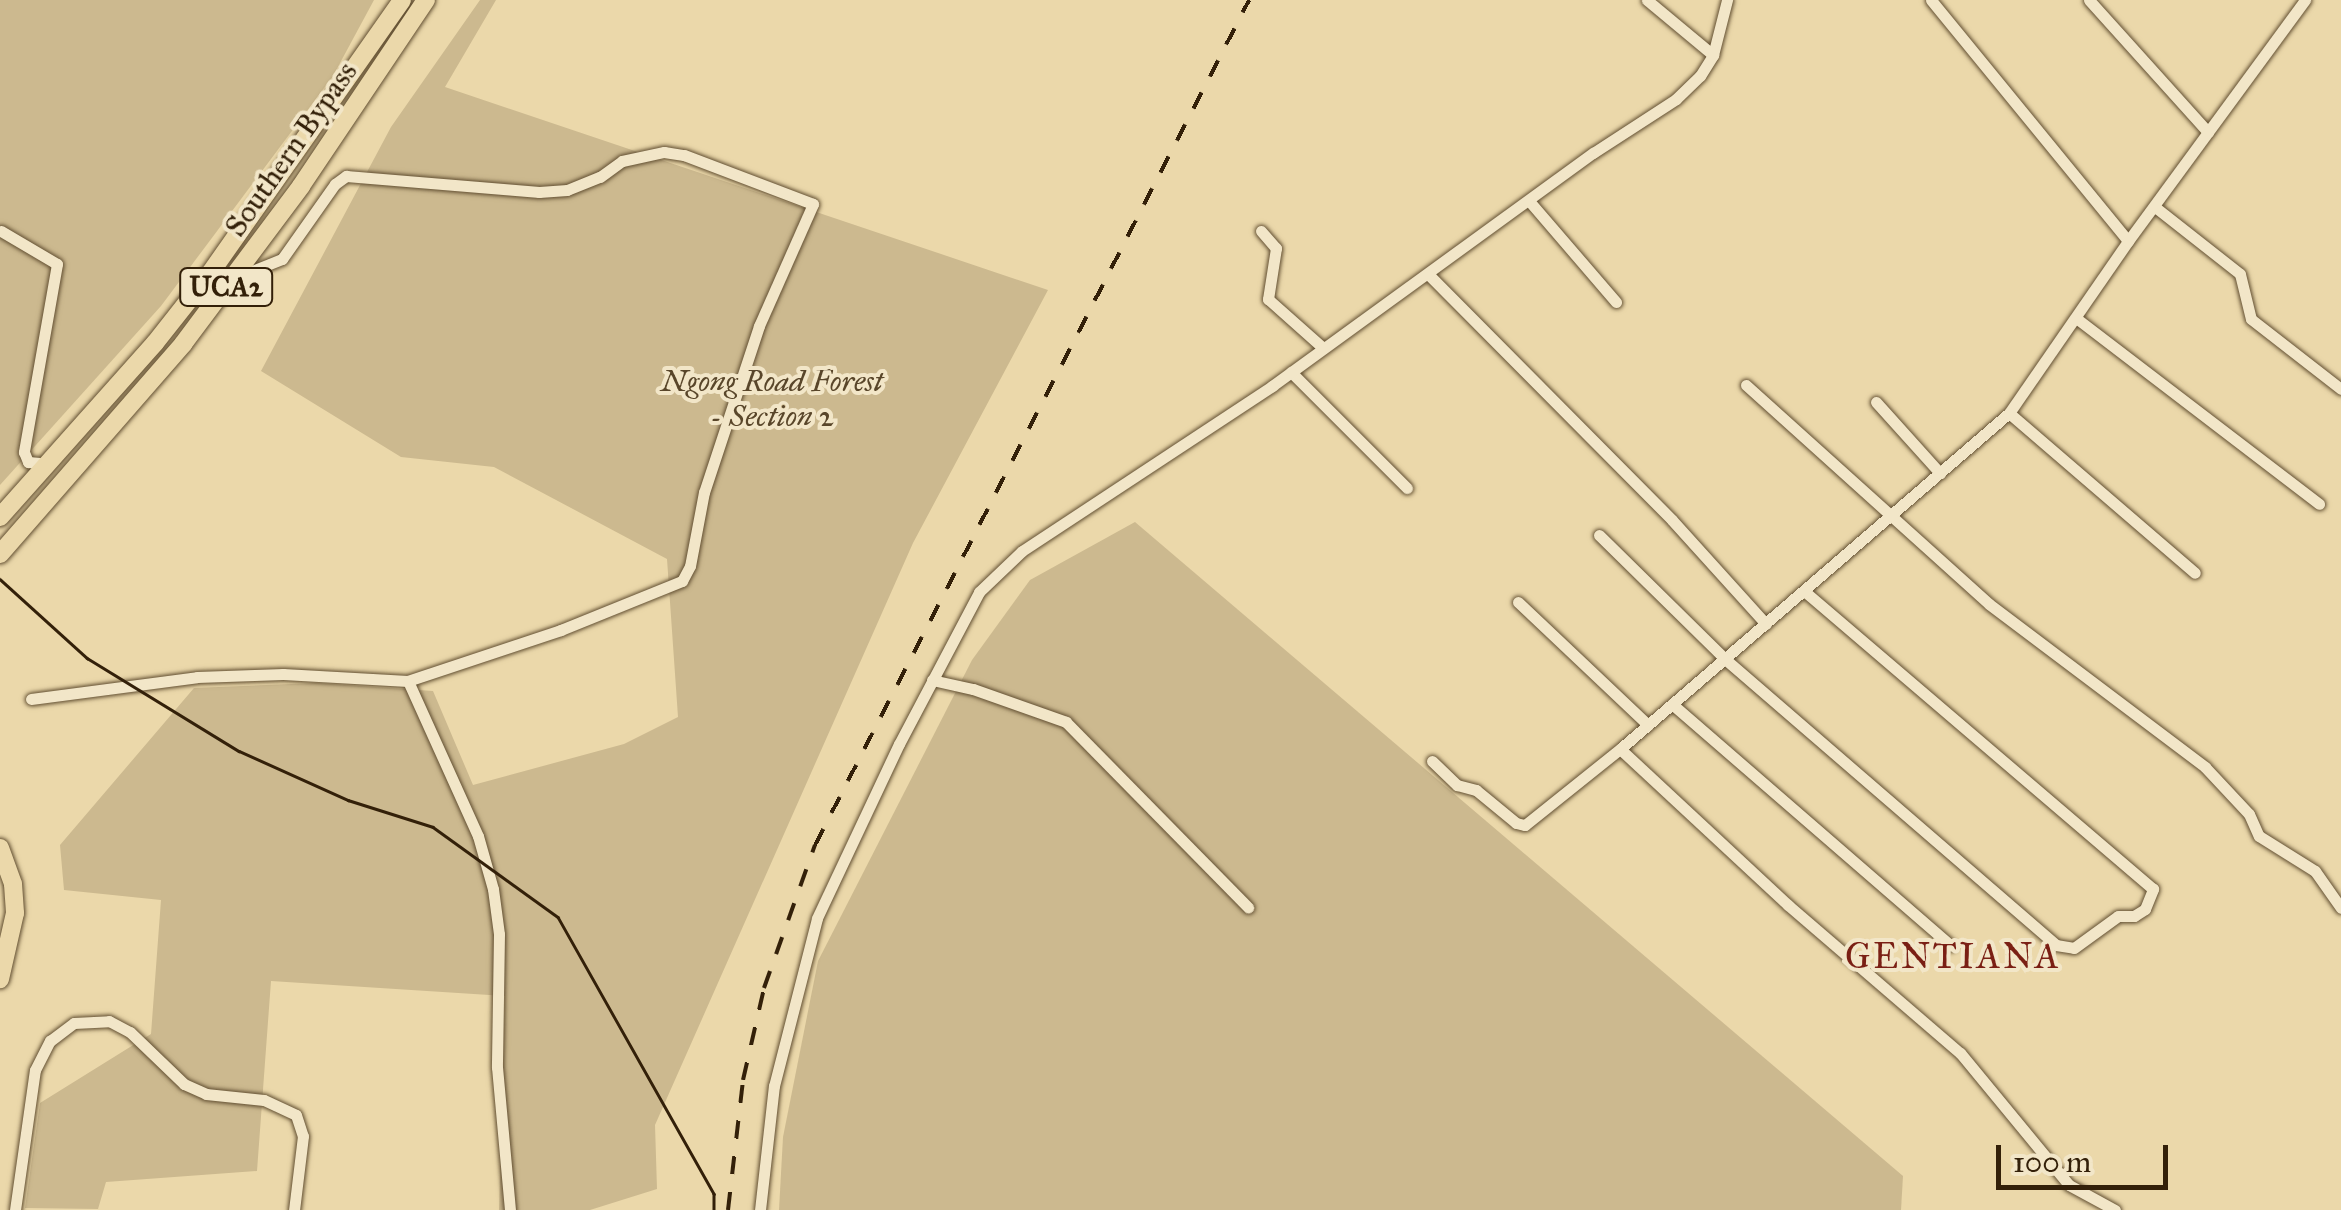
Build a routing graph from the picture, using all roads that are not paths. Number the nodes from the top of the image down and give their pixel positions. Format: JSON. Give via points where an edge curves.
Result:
{"nodes":[{"id":1,"x":402,"y":0,"type":"edge"},
{"id":2,"x":426,"y":0,"type":"edge"},
{"id":3,"x":1647,"y":0,"type":"edge"},
{"id":4,"x":1727,"y":0,"type":"edge"},
{"id":5,"x":1931,"y":0,"type":"edge"},
{"id":6,"x":2089,"y":0,"type":"edge"},
{"id":7,"x":2306,"y":0,"type":"edge"},
{"id":8,"x":1712,"y":55,"type":"junction"},
{"id":9,"x":2208,"y":132,"type":"junction"},
{"id":10,"x":1530,"y":202,"type":"junction"},
{"id":11,"x":2155,"y":207,"type":"junction"},
{"id":12,"x":1,"y":231,"type":"edge"},
{"id":13,"x":1261,"y":231,"type":"dead end"},
{"id":14,"x":2128,"y":241,"type":"junction"},
{"id":15,"x":1428,"y":274,"type":"junction"},
{"id":16,"x":232,"y":279,"type":"junction"},
{"id":17,"x":1616,"y":302,"type":"dead end"},
{"id":18,"x":2076,"y":318,"type":"junction"},
{"id":19,"x":1323,"y":348,"type":"junction"},
{"id":20,"x":1291,"y":372,"type":"junction"},
{"id":21,"x":1746,"y":385,"type":"dead end"},
{"id":22,"x":2341,"y":390,"type":"edge"},
{"id":23,"x":1876,"y":402,"type":"dead end"},
{"id":24,"x":2009,"y":413,"type":"junction"},
{"id":25,"x":49,"y":464,"type":"junction"},
{"id":26,"x":1940,"y":473,"type":"junction"},
{"id":27,"x":1408,"y":488,"type":"dead end"},
{"id":28,"x":21,"y":494,"type":"junction"},
{"id":29,"x":2319,"y":504,"type":"dead end"},
{"id":30,"x":0,"y":509,"type":"edge"},
{"id":31,"x":0,"y":517,"type":"edge"},
{"id":32,"x":1889,"y":518,"type":"junction"},
{"id":33,"x":1599,"y":535,"type":"dead end"},
{"id":34,"x":0,"y":554,"type":"edge"},
{"id":35,"x":2195,"y":573,"type":"dead end"},
{"id":36,"x":1804,"y":591,"type":"junction"},
{"id":37,"x":1518,"y":602,"type":"dead end"},
{"id":38,"x":1766,"y":624,"type":"junction"},
{"id":39,"x":1724,"y":659,"type":"junction"},
{"id":40,"x":932,"y":680,"type":"junction"},
{"id":41,"x":408,"y":681,"type":"junction"},
{"id":42,"x":31,"y":700,"type":"dead end"},
{"id":43,"x":1672,"y":704,"type":"junction"},
{"id":44,"x":1648,"y":725,"type":"junction"},
{"id":45,"x":1620,"y":749,"type":"junction"},
{"id":46,"x":1432,"y":761,"type":"dead end"},
{"id":47,"x":0,"y":848,"type":"edge"},
{"id":48,"x":1248,"y":907,"type":"dead end"},
{"id":49,"x":2341,"y":908,"type":"edge"},
{"id":50,"x":1951,"y":946,"type":"dead end"},
{"id":51,"x":0,"y":980,"type":"edge"},
{"id":52,"x":15,"y":1210,"type":"edge"},
{"id":53,"x":294,"y":1210,"type":"edge"},
{"id":54,"x":510,"y":1210,"type":"edge"},
{"id":55,"x":760,"y":1210,"type":"edge"},
{"id":56,"x":2114,"y":1210,"type":"edge"}],
"edges":[{"from":1,"to":25,"type":"highway","name":"Southern Bypass","number":"UCA2","via":[[249,222]]},
{"from":2,"to":16,"type":"highway","name":"Southern Bypass","number":"UCA2"},
{"from":3,"to":8,"type":"street"},
{"from":4,"to":8,"type":"street"},
{"from":5,"to":14,"type":"street"},
{"from":6,"to":9,"type":"street"},
{"from":7,"to":9,"type":"street"},
{"from":8,"to":10,"type":"street","via":[[1676,99]]},
{"from":9,"to":11,"type":"street"},
{"from":10,"to":15,"type":"street"},
{"from":10,"to":17,"type":"street"},
{"from":11,"to":14,"type":"street"},
{"from":11,"to":22,"type":"street","via":[[2228,261],[2240,274],[2252,319]]},
{"from":12,"to":25,"type":"street","via":[[57,264],[24,456]]},
{"from":13,"to":19,"type":"street","via":[[1276,248],[1268,300]]},
{"from":14,"to":18,"type":"street"},
{"from":15,"to":19,"type":"street"},
{"from":15,"to":38,"type":"street"},
{"from":16,"to":34,"type":"highway","name":"Southern Bypass","number":"UCA2","via":[[125,414]]},
{"from":16,"to":41,"type":"street","via":[[282,259],[346,176],[567,190],[622,161],[664,152],[813,204],[760,326],[682,581]]},
{"from":18,"to":24,"type":"street"},
{"from":18,"to":29,"type":"street"},
{"from":19,"to":20,"type":"street"},
{"from":20,"to":27,"type":"street"},
{"from":20,"to":40,"type":"street","via":[[997,570]]},
{"from":21,"to":32,"type":"street"},
{"from":23,"to":26,"type":"street"},
{"from":24,"to":26,"type":"street"},
{"from":24,"to":35,"type":"street"},
{"from":25,"to":28,"type":"highway","name":"Southern Bypass","number":"UCA2"},
{"from":26,"to":32,"type":"street"},
{"from":28,"to":30,"type":"highway"},
{"from":28,"to":31,"type":"highway","name":"Southern Bypass","number":"UCA2"},
{"from":32,"to":36,"type":"street"},
{"from":32,"to":49,"type":"street","via":[[1989,604],[2205,768],[2250,814],[2260,836],[2315,871]]},
{"from":33,"to":39,"type":"street"},
{"from":36,"to":38,"type":"street"},
{"from":36,"to":39,"type":"street","via":[[2153,889],[2145,908],[2118,916],[2074,948],[2056,945]]},
{"from":37,"to":44,"type":"street"},
{"from":38,"to":39,"type":"street"},
{"from":39,"to":43,"type":"street"},
{"from":40,"to":48,"type":"street","via":[[1066,722]]},
{"from":40,"to":55,"type":"street","via":[[817,918],[774,1086]]},
{"from":41,"to":42,"type":"street","via":[[197,677]]},
{"from":41,"to":54,"type":"street","via":[[478,836],[493,889],[497,1067]]},
{"from":43,"to":44,"type":"street"},
{"from":43,"to":50,"type":"street"},
{"from":44,"to":45,"type":"street"},
{"from":45,"to":46,"type":"street","via":[[1525,824],[1476,790],[1457,785]]},
{"from":45,"to":56,"type":"street","via":[[1960,1053],[2069,1185]]},
{"from":47,"to":51,"type":"highway","via":[[14,912]]},
{"from":52,"to":53,"type":"street","via":[[36,1070],[50,1041],[74,1023],[109,1020],[184,1084],[206,1094],[264,1100],[296,1115],[303,1136]]}]}
